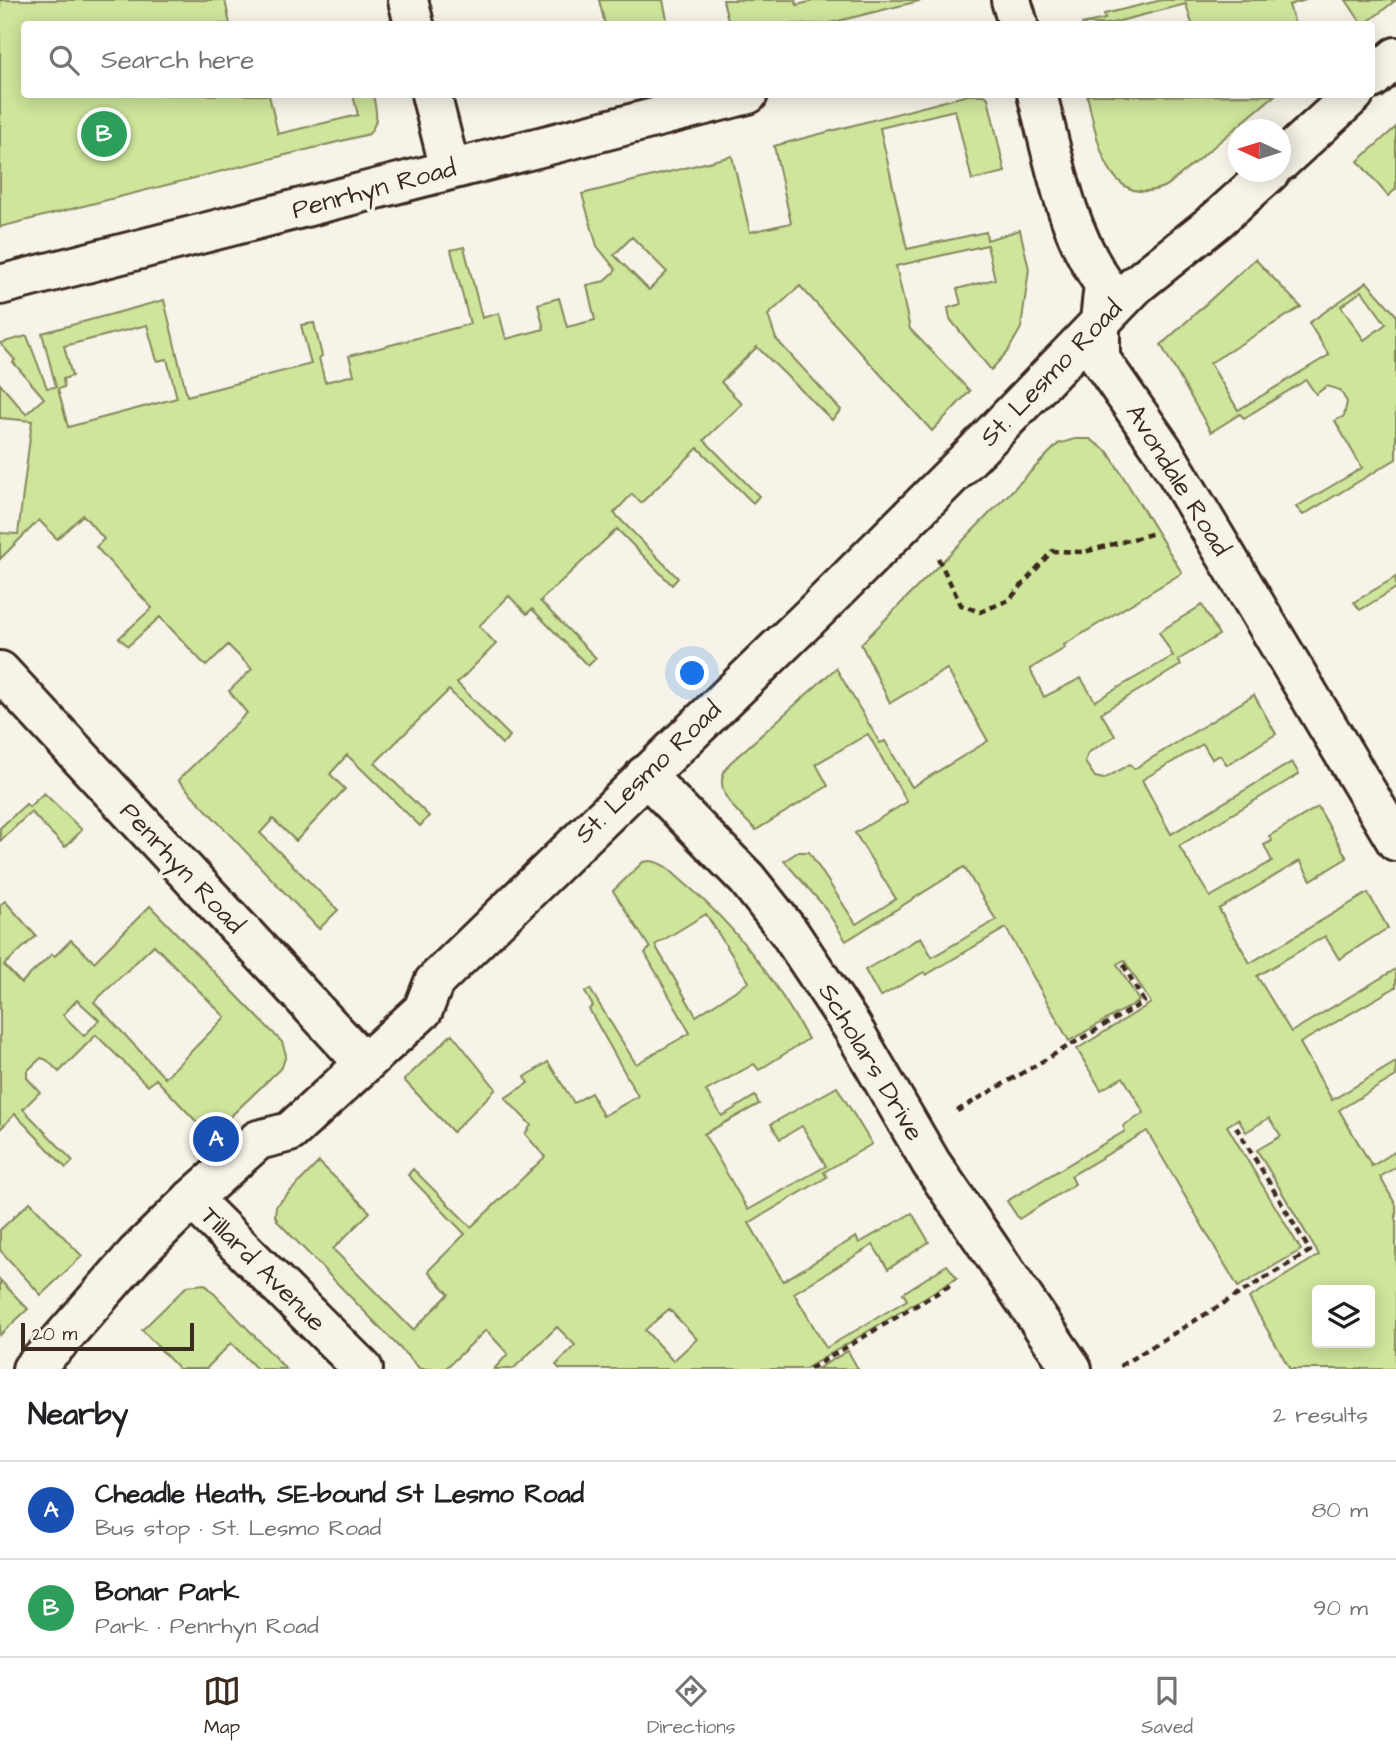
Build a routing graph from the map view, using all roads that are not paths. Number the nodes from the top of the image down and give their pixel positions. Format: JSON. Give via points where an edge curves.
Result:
{"nodes":[{"id":1,"x":408,"y":0,"type":"edge"},
{"id":2,"x":1012,"y":0,"type":"edge"},
{"id":3,"x":413,"y":21,"type":"edge"},
{"id":4,"x":1017,"y":21,"type":"edge"},
{"id":5,"x":1396,"y":57,"type":"edge"},
{"id":6,"x":1375,"y":75,"type":"edge"},
{"id":7,"x":432,"y":98,"type":"edge"},
{"id":8,"x":732,"y":98,"type":"edge"},
{"id":9,"x":1038,"y":98,"type":"edge"},
{"id":10,"x":1350,"y":98,"type":"edge"},
{"id":11,"x":1291,"y":152,"type":"edge"},
{"id":12,"x":450,"y":169,"type":"junction"},
{"id":13,"x":1259,"y":182,"type":"edge"},
{"id":14,"x":0,"y":285,"type":"edge"},
{"id":15,"x":1100,"y":321,"type":"junction"},
{"id":16,"x":0,"y":671,"type":"edge"},
{"id":17,"x":645,"y":775,"type":"junction"},
{"id":18,"x":1396,"y":841,"type":"edge"},
{"id":19,"x":365,"y":1063,"type":"junction"},
{"id":20,"x":192,"y":1199,"type":"junction"},
{"id":21,"x":32,"y":1369,"type":"edge"},
{"id":22,"x":363,"y":1369,"type":"edge"},
{"id":23,"x":1072,"y":1369,"type":"edge"}],
"edges":[{"from":1,"to":3,"type":"street"},
{"from":2,"to":4,"type":"street"},
{"from":5,"to":6,"type":"street"},
{"from":7,"to":12,"type":"street"},
{"from":8,"to":12,"type":"street","name":"Penrhyn Road"},
{"from":9,"to":15,"type":"street","name":"Avondale Road","via":[[1074,229],[1087,261],[1104,284]]},
{"from":10,"to":11,"type":"street"},
{"from":12,"to":14,"type":"street","name":"Penrhyn Road"},
{"from":13,"to":15,"type":"street","name":"St. Lesmo Road","via":[[1146,275]]},
{"from":15,"to":17,"type":"street","name":"St. Lesmo Road","via":[[904,522]]},
{"from":15,"to":18,"type":"street","name":"Avondale Road","via":[[1100,359],[1146,424]]},
{"from":16,"to":19,"type":"street","name":"Penrhyn Road"},
{"from":17,"to":19,"type":"street","name":"St. Lesmo Road","via":[[434,982],[423,1010]]},
{"from":17,"to":23,"type":"street","name":"Scholars Drive","via":[[747,880],[789,933],[852,1027],[915,1137]]},
{"from":19,"to":20,"type":"street","name":"St. Lesmo Road","via":[[290,1132],[258,1140]]},
{"from":20,"to":21,"type":"street","name":"St. Lesmo Road"},
{"from":20,"to":22,"type":"street","name":"Tillard Avenue"}]}
